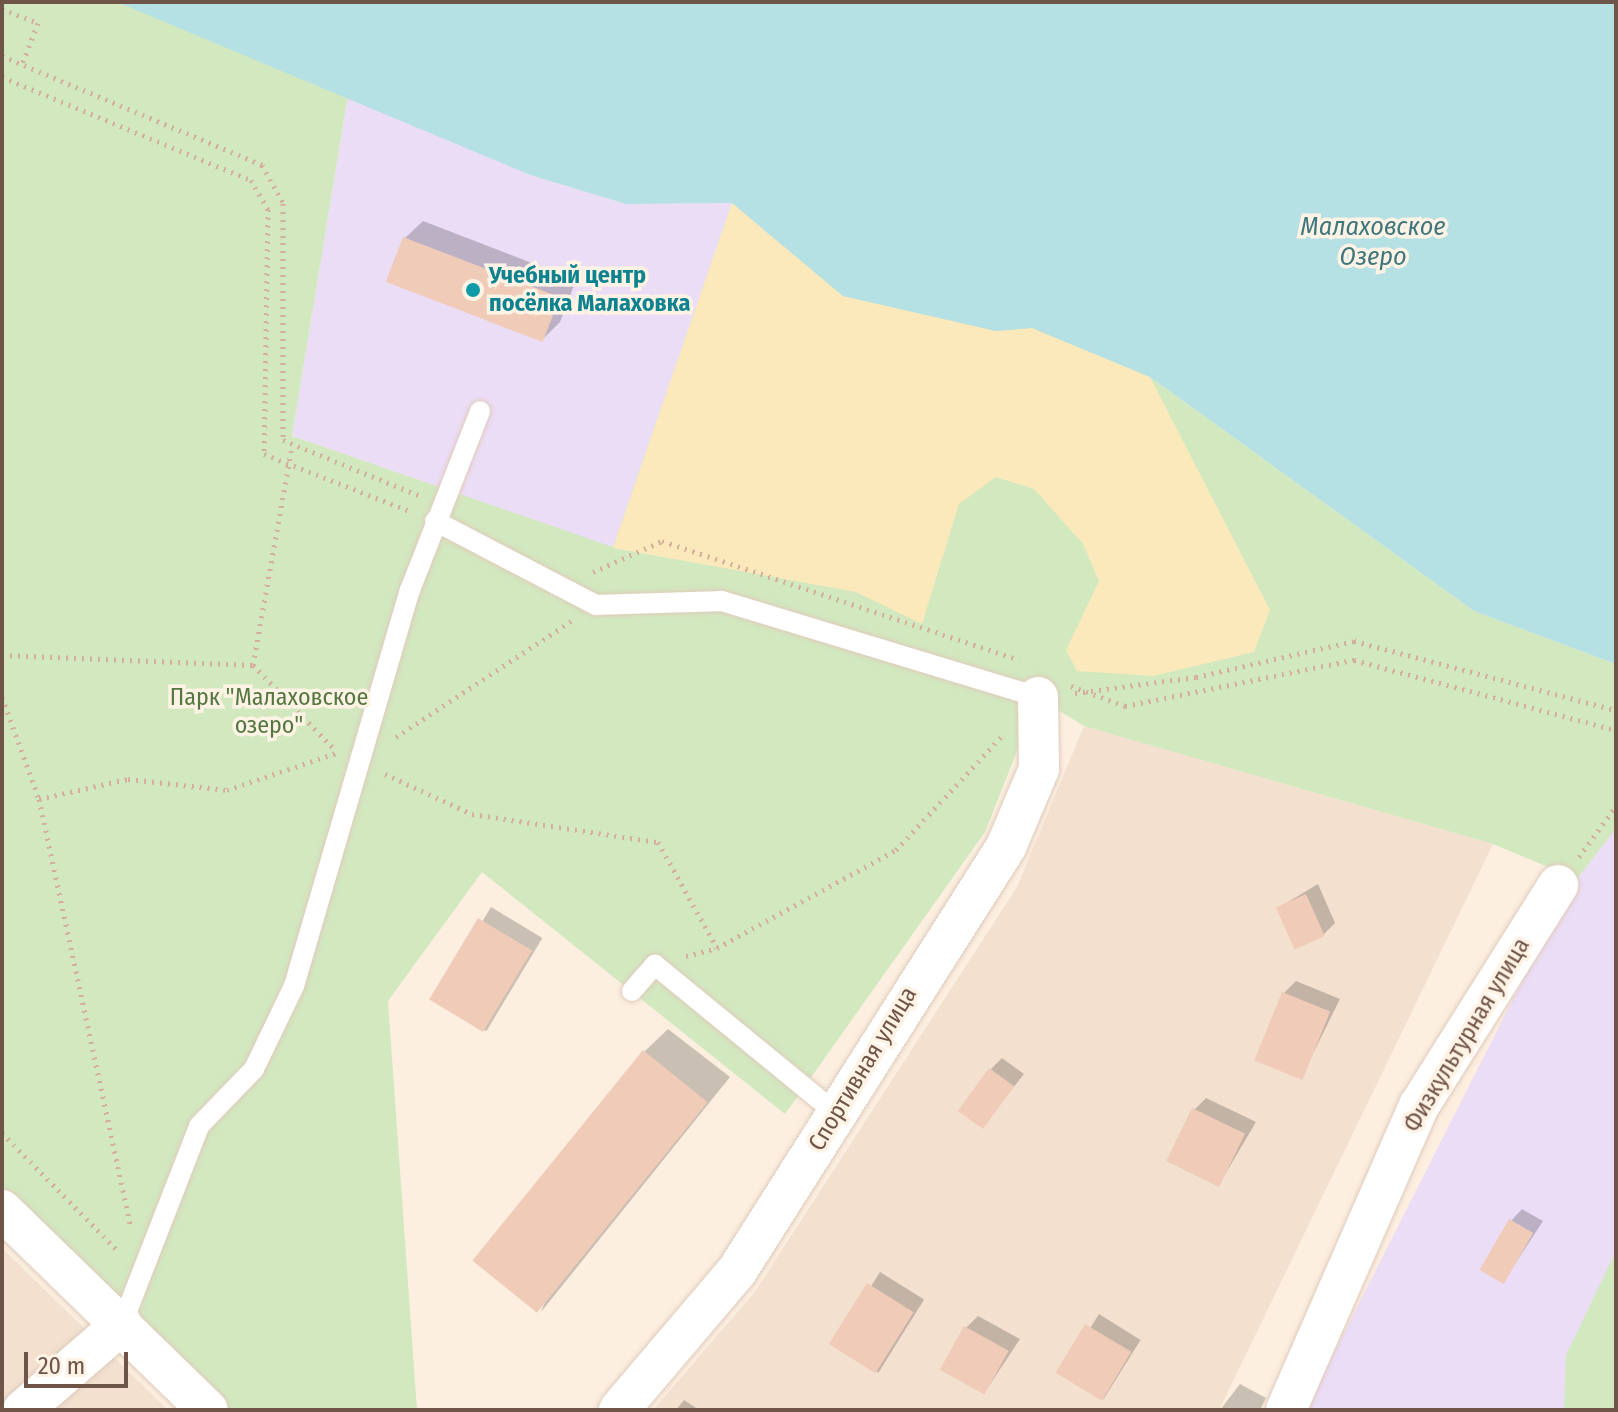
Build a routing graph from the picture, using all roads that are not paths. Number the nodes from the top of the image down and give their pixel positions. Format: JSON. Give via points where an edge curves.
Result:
{"nodes":[{"id":1,"x":480,"y":411,"type":"dead end"},
{"id":2,"x":439,"y":512,"type":"junction"},
{"id":3,"x":1045,"y":682,"type":"joint"},
{"id":4,"x":1558,"y":885,"type":"road end"},
{"id":5,"x":632,"y":991,"type":"dead end"},
{"id":6,"x":836,"y":1113,"type":"junction"},
{"id":7,"x":2,"y":1210,"type":"edge"},
{"id":8,"x":122,"y":1324,"type":"junction"},
{"id":9,"x":23,"y":1410,"type":"edge"},
{"id":10,"x":208,"y":1410,"type":"edge"},
{"id":11,"x":619,"y":1410,"type":"edge"},
{"id":12,"x":1286,"y":1410,"type":"edge"}],
"edges":[{"from":1,"to":2,"type":"lane"},
{"from":2,"to":3,"type":"lane","via":[[596,605],[722,601]]},
{"from":2,"to":8,"type":"lane","via":[[358,761],[294,986],[254,1069],[199,1126]]},
{"from":3,"to":6,"type":"street","name":"Спортивная улица","via":[[1039,769],[1006,847]]},
{"from":4,"to":12,"type":"street","name":"Физкультурная улица","via":[[1419,1106]]},
{"from":5,"to":6,"type":"lane","via":[[655,965]]},
{"from":6,"to":11,"type":"street","name":"Спортивная улица","via":[[737,1271]]},
{"from":7,"to":8,"type":"street"},
{"from":8,"to":9,"type":"street"},
{"from":8,"to":10,"type":"street"}]}
